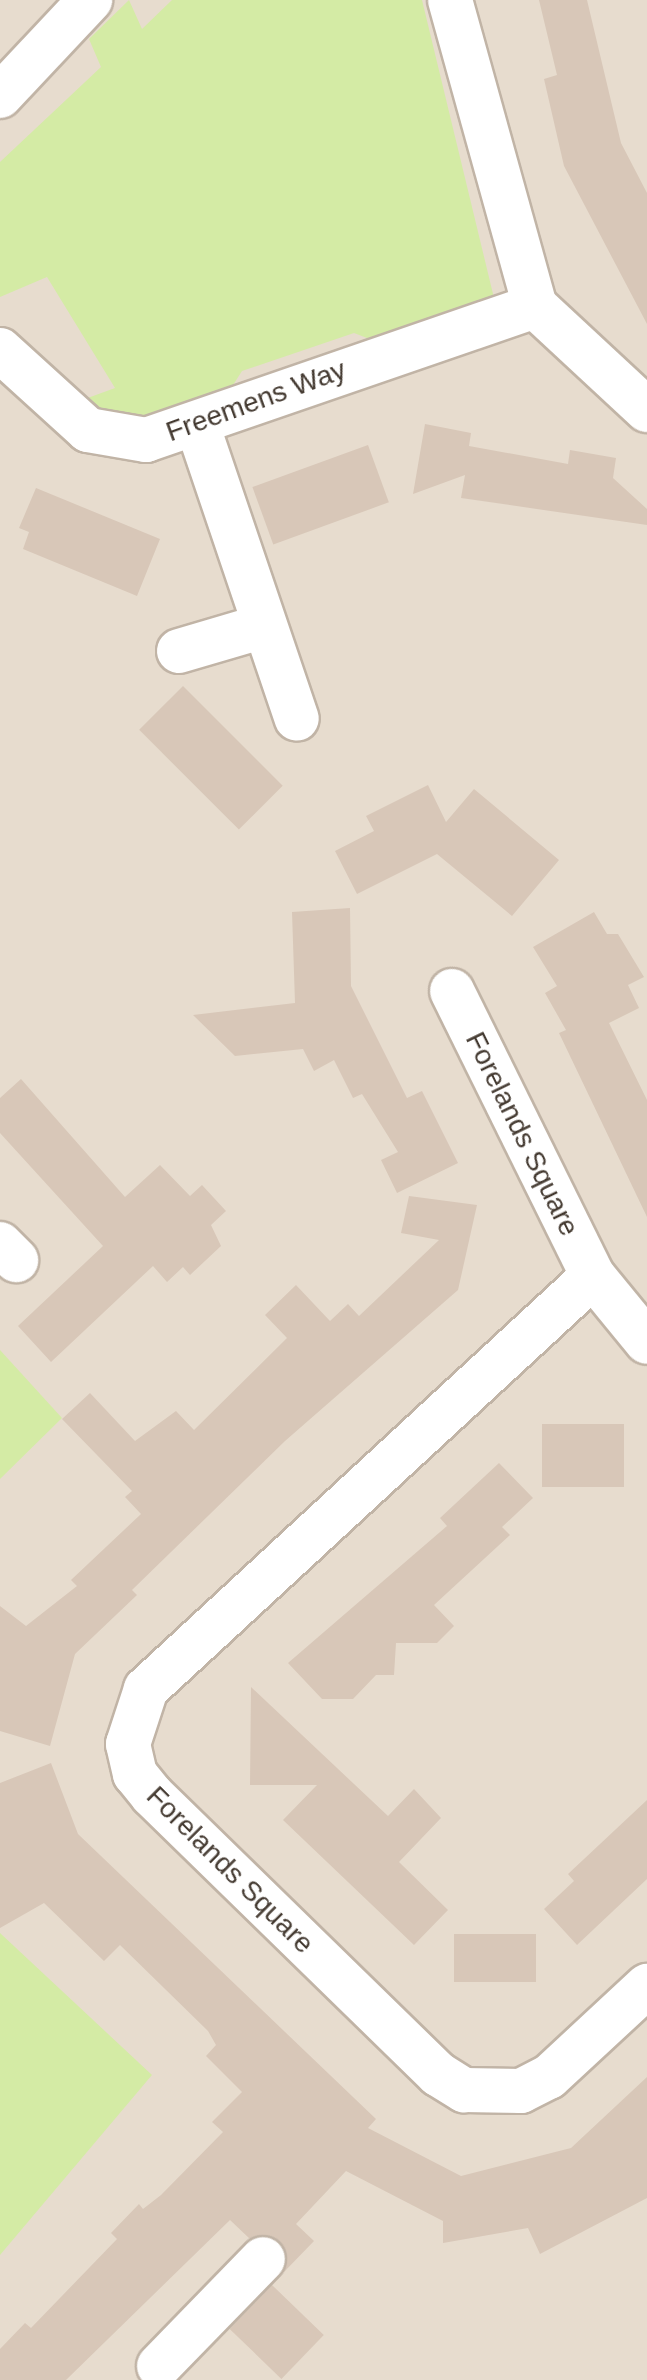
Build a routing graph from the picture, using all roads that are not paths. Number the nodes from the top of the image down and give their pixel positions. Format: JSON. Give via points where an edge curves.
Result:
{"nodes":[{"id":1,"x":90,"y":0,"type":"edge"},
{"id":2,"x":450,"y":0,"type":"edge"},
{"id":3,"x":0,"y":96,"type":"edge"},
{"id":4,"x":535,"y":306,"type":"junction"},
{"id":5,"x":0,"y":350,"type":"edge"},
{"id":6,"x":647,"y":410,"type":"edge"},
{"id":7,"x":197,"y":424,"type":"junction"},
{"id":8,"x":264,"y":626,"type":"junction"},
{"id":9,"x":179,"y":651,"type":"dead end"},
{"id":10,"x":297,"y":719,"type":"dead end"},
{"id":11,"x":452,"y":991,"type":"dead end"},
{"id":12,"x":593,"y":1276,"type":"junction"},
{"id":13,"x":647,"y":1342,"type":"edge"},
{"id":14,"x":647,"y":1986,"type":"edge"},
{"id":15,"x":263,"y":2259,"type":"dead end"},
{"id":16,"x":159,"y":2375,"type":"edge"}],
"edges":[{"from":1,"to":3,"type":"street"},
{"from":2,"to":4,"type":"street"},
{"from":4,"to":6,"type":"street"},
{"from":4,"to":7,"type":"street","name":"Freemens Way"},
{"from":5,"to":7,"type":"street","name":"Freemens Way","via":[[88,430],[146,440]]},
{"from":7,"to":8,"type":"street"},
{"from":8,"to":9,"type":"street"},
{"from":8,"to":10,"type":"street"},
{"from":11,"to":12,"type":"street","name":"Forelands Square"},
{"from":12,"to":13,"type":"street","name":"Forelands Square"},
{"from":12,"to":14,"type":"street","name":"Forelands Square","via":[[146,1689],[128,1744],[135,1774],[152,1795],[438,2074],[464,2090],[521,2091],[549,2077]]},
{"from":15,"to":16,"type":"street"}]}
